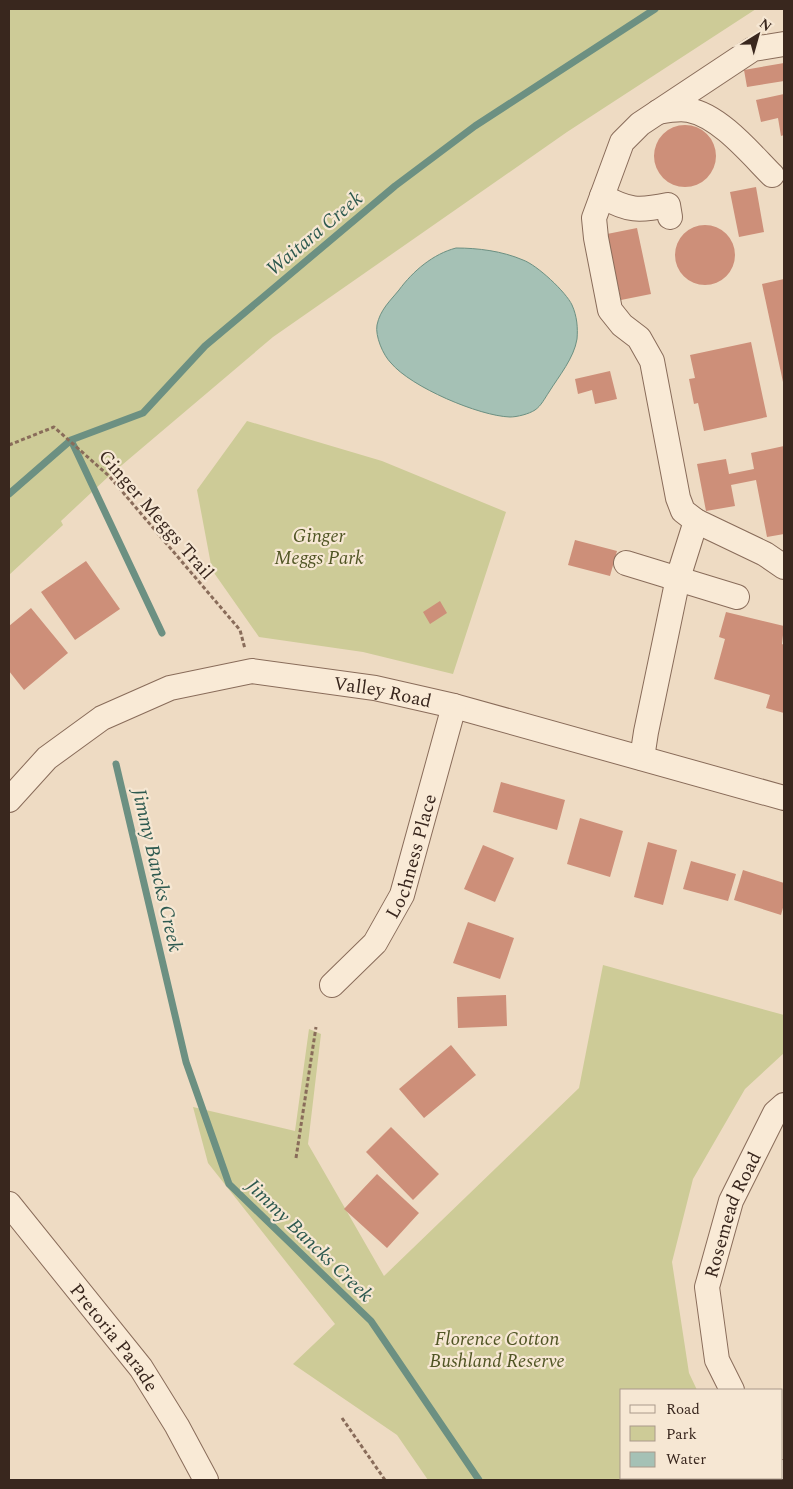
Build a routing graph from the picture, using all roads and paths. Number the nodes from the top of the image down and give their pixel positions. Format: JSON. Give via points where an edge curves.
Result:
{"nodes":[{"id":1,"x":784,"y":44,"type":"edge"},
{"id":2,"x":657,"y":113,"type":"junction"},
{"id":3,"x":772,"y":175,"type":"dead end"},
{"id":4,"x":602,"y":196,"type":"junction"},
{"id":5,"x":670,"y":217,"type":"dead end"},
{"id":6,"x":9,"y":445,"type":"edge"},
{"id":7,"x":696,"y":521,"type":"junction"},
{"id":8,"x":626,"y":563,"type":"dead end"},
{"id":9,"x":784,"y":566,"type":"edge"},
{"id":10,"x":678,"y":578,"type":"junction"},
{"id":11,"x":738,"y":597,"type":"dead end"},
{"id":12,"x":252,"y":671,"type":"junction"},
{"id":13,"x":454,"y":706,"type":"junction"},
{"id":14,"x":642,"y":758,"type":"junction"},
{"id":15,"x":784,"y":798,"type":"edge"},
{"id":16,"x":9,"y":800,"type":"edge"},
{"id":17,"x":332,"y":985,"type":"dead end"},
{"id":18,"x":316,"y":1027,"type":"dead end"},
{"id":19,"x":784,"y":1105,"type":"edge"},
{"id":20,"x":296,"y":1158,"type":"dead end"},
{"id":21,"x":9,"y":1204,"type":"edge"},
{"id":22,"x":732,"y":1389,"type":"edge"},
{"id":23,"x":342,"y":1418,"type":"dead end"},
{"id":24,"x":206,"y":1480,"type":"edge"},
{"id":25,"x":385,"y":1480,"type":"edge"}],
"edges":[{"from":1,"to":2,"type":"street","via":[[753,49]]},
{"from":2,"to":3,"type":"street","via":[[689,110],[702,114],[733,137]]},
{"from":2,"to":4,"type":"street","via":[[622,142]]},
{"from":4,"to":5,"type":"street","via":[[617,205],[643,210],[668,206]]},
{"from":4,"to":7,"type":"street","via":[[594,218],[610,310],[622,326],[639,338],[652,361],[678,498],[683,511]]},
{"from":6,"to":12,"type":"path","name":"Ginger Meggs Trail","via":[[54,427],[71,440],[109,476],[240,630]]},
{"from":7,"to":9,"type":"street"},
{"from":7,"to":10,"type":"street"},
{"from":8,"to":10,"type":"street"},
{"from":10,"to":11,"type":"street"},
{"from":10,"to":14,"type":"street"},
{"from":12,"to":13,"type":"street","name":"Valley Road","via":[[375,688]]},
{"from":12,"to":16,"type":"street","name":"Valley Road","via":[[170,688],[102,718],[48,758]]},
{"from":13,"to":14,"type":"street","name":"Valley Road"},
{"from":13,"to":17,"type":"street","name":"Lochness Place","via":[[402,895],[375,943]]},
{"from":14,"to":15,"type":"street","name":"Valley Road"},
{"from":18,"to":20,"type":"path"},
{"from":19,"to":22,"type":"street","name":"Rosemead Road","via":[[776,1113],[731,1201],[707,1287],[717,1360]]},
{"from":21,"to":24,"type":"street","name":"Pretoria Parade","via":[[141,1368]]},
{"from":23,"to":25,"type":"path"}]}
